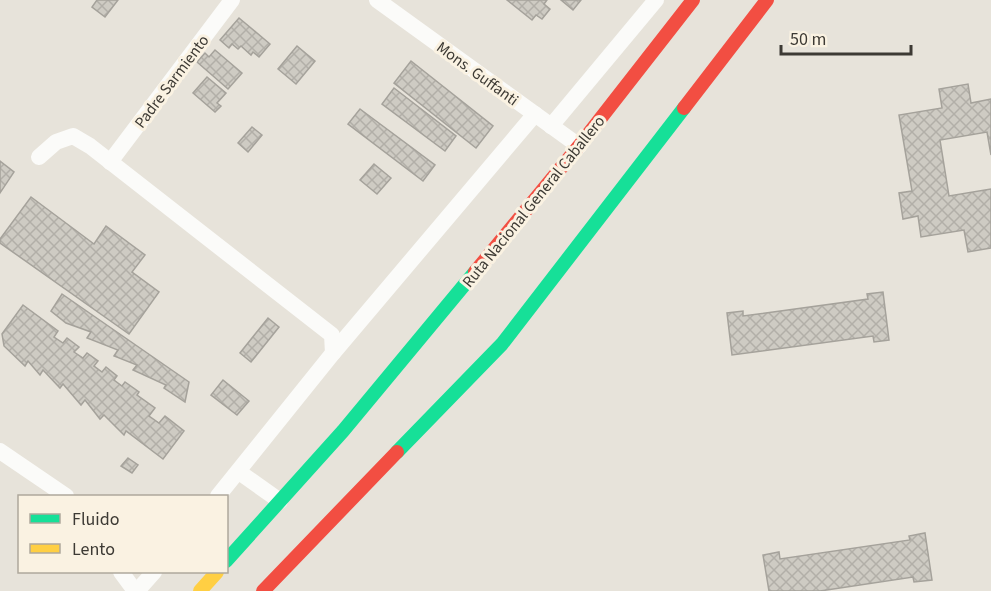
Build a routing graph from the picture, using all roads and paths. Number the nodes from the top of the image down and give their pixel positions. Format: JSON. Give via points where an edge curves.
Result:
{"nodes":[{"id":1,"x":232,"y":0,"type":"edge"},
{"id":2,"x":377,"y":0,"type":"edge"},
{"id":3,"x":656,"y":0,"type":"edge"},
{"id":4,"x":693,"y":0,"type":"edge"},
{"id":5,"x":767,"y":0,"type":"edge"},
{"id":6,"x":535,"y":114,"type":"junction"},
{"id":7,"x":551,"y":126,"type":"junction"},
{"id":8,"x":579,"y":146,"type":"junction"},
{"id":9,"x":39,"y":157,"type":"dead end"},
{"id":10,"x":110,"y":162,"type":"junction"},
{"id":11,"x":333,"y":353,"type":"junction"},
{"id":12,"x":0,"y":451,"type":"edge"},
{"id":13,"x":238,"y":472,"type":"junction"},
{"id":14,"x":65,"y":495,"type":"edge"},
{"id":15,"x":219,"y":495,"type":"edge"},
{"id":16,"x":280,"y":501,"type":"junction"},
{"id":17,"x":228,"y":559,"type":"edge"},
{"id":18,"x":122,"y":573,"type":"edge"},
{"id":19,"x":153,"y":573,"type":"edge"},
{"id":20,"x":217,"y":573,"type":"edge"},
{"id":21,"x":136,"y":591,"type":"edge"},
{"id":22,"x":200,"y":591,"type":"edge"},
{"id":23,"x":263,"y":591,"type":"edge"}],
"edges":[{"from":1,"to":10,"type":"street","name":"Padre Sarmiento"},
{"from":2,"to":6,"type":"street","name":"Mons. Guffanti"},
{"from":3,"to":7,"type":"street"},
{"from":4,"to":8,"type":"main road","name":"Ruta Nacional General Caballero"},
{"from":5,"to":23,"type":"main road","via":[[502,344]]},
{"from":6,"to":7,"type":"street","name":"Mons. Guffanti"},
{"from":6,"to":11,"type":"street"},
{"from":7,"to":8,"type":"street","name":"Mons. Guffanti"},
{"from":8,"to":16,"type":"main road","name":"Ruta Nacional General Caballero","via":[[344,431]]},
{"from":9,"to":10,"type":"street","via":[[56,142],[73,136]]},
{"from":10,"to":11,"type":"street","via":[[332,335]]},
{"from":11,"to":13,"type":"street"},
{"from":12,"to":14,"type":"street"},
{"from":13,"to":15,"type":"street"},
{"from":13,"to":16,"type":"street"},
{"from":16,"to":17,"type":"main road","name":"Ruta Nacional General Caballero"},
{"from":18,"to":21,"type":"street"},
{"from":19,"to":21,"type":"street"},
{"from":20,"to":22,"type":"main road"}]}
